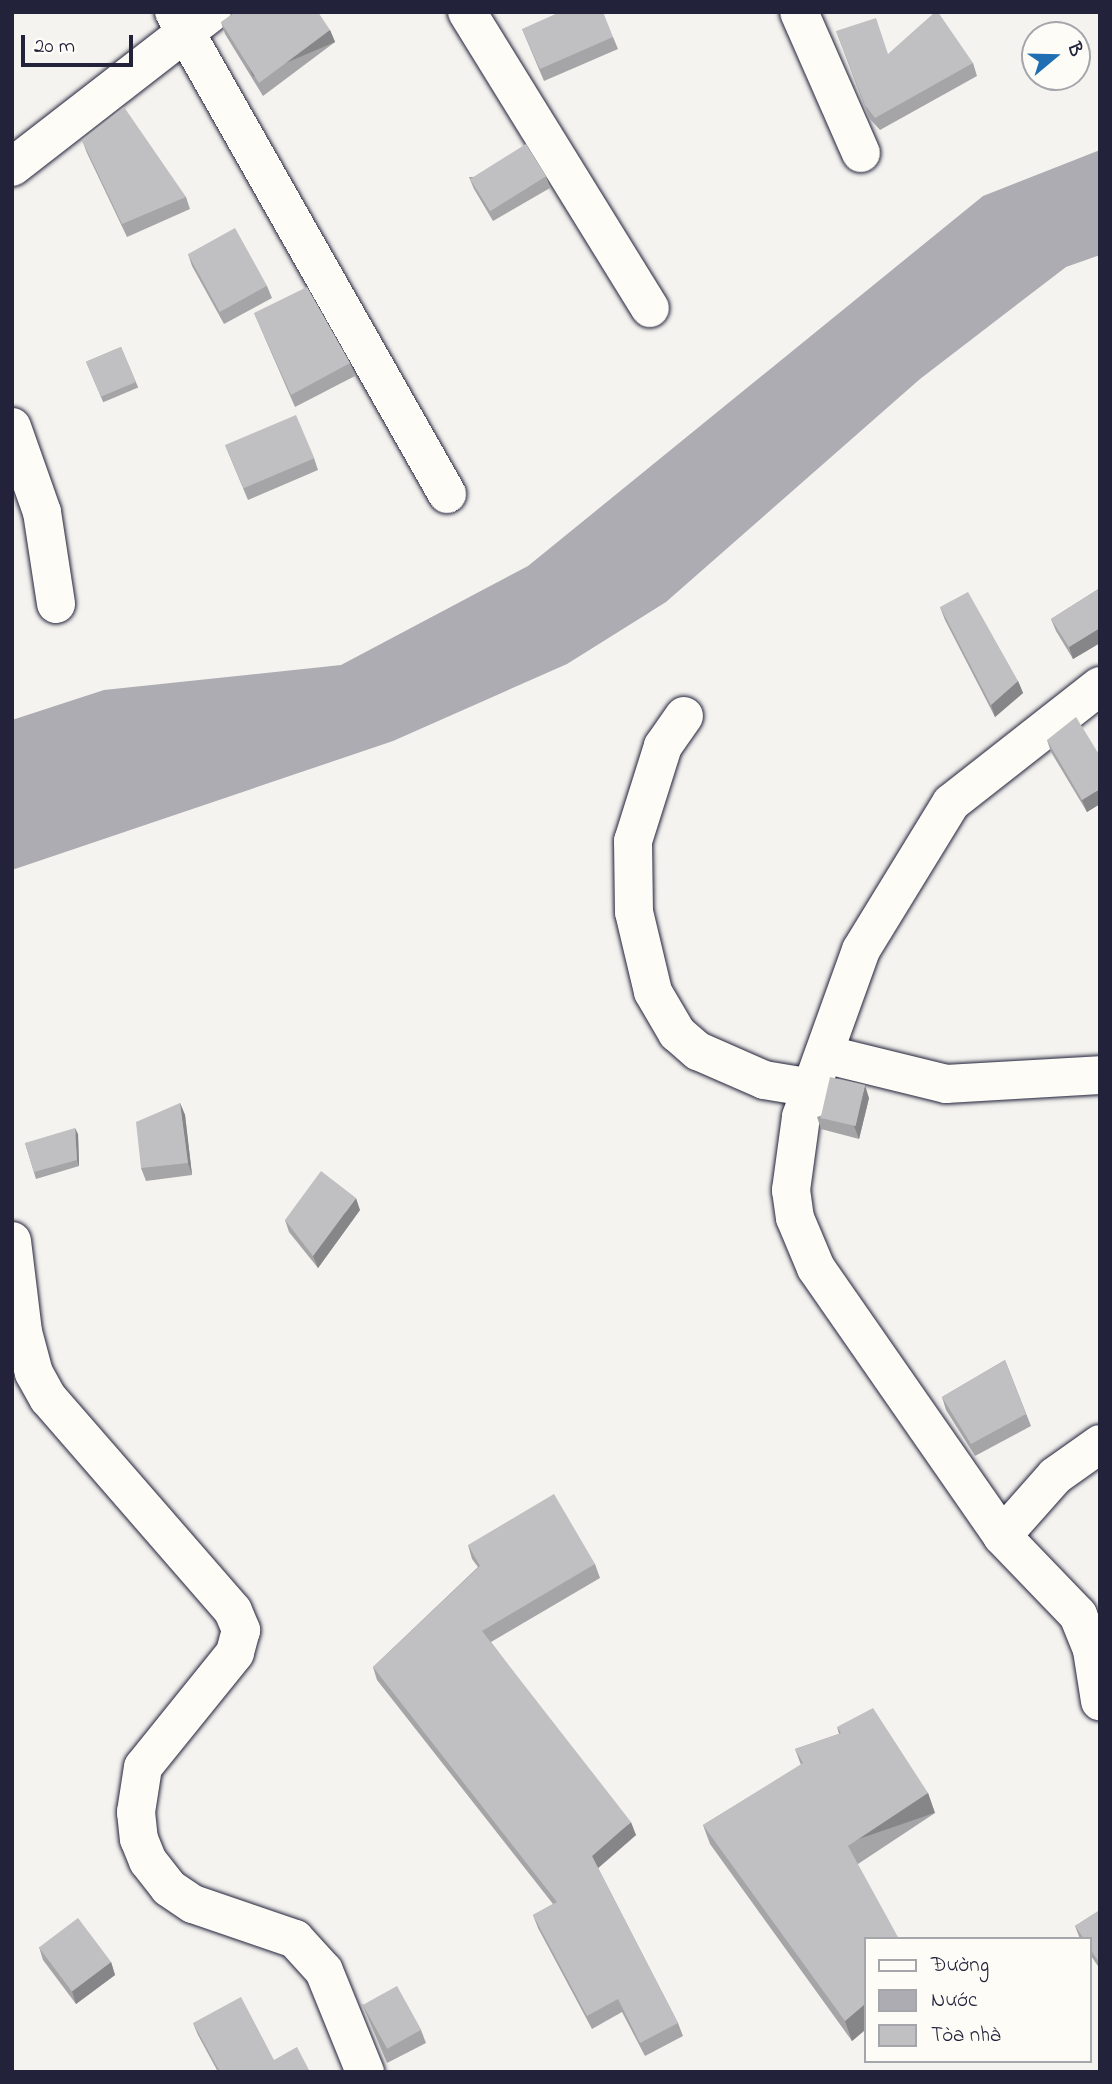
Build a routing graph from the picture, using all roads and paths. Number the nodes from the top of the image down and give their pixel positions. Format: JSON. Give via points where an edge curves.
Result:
{"nodes":[{"id":1,"x":467,"y":12,"type":"edge"},
{"id":2,"x":799,"y":12,"type":"edge"},
{"id":3,"x":191,"y":19,"type":"edge"},
{"id":4,"x":861,"y":153,"type":"dead end"},
{"id":5,"x":12,"y":167,"type":"edge"},
{"id":6,"x":650,"y":308,"type":"dead end"},
{"id":7,"x":12,"y":427,"type":"edge"},
{"id":8,"x":447,"y":494,"type":"dead end"},
{"id":9,"x":56,"y":604,"type":"dead end"},
{"id":10,"x":1100,"y":686,"type":"edge"},
{"id":11,"x":684,"y":716,"type":"dead end"},
{"id":12,"x":818,"y":1071,"type":"junction"},
{"id":13,"x":1100,"y":1074,"type":"edge"},
{"id":14,"x":12,"y":1241,"type":"edge"},
{"id":15,"x":1100,"y":1444,"type":"edge"},
{"id":16,"x":1002,"y":1535,"type":"junction"},
{"id":17,"x":1100,"y":1701,"type":"edge"},
{"id":18,"x":365,"y":2072,"type":"edge"}],
"edges":[{"from":1,"to":6,"type":"street"},
{"from":2,"to":4,"type":"street"},
{"from":3,"to":5,"type":"street"},
{"from":3,"to":8,"type":"street"},
{"from":7,"to":9,"type":"street","via":[[42,512]]},
{"from":10,"to":12,"type":"street","via":[[951,803],[861,950]]},
{"from":11,"to":12,"type":"street","via":[[663,746],[634,841],[634,912],[653,992],[677,1033],[698,1051],[764,1080]]},
{"from":12,"to":13,"type":"street","via":[[946,1084]]},
{"from":12,"to":16,"type":"street","via":[[801,1118],[791,1190],[805,1249]]},
{"from":14,"to":18,"type":"street","via":[[23,1332],[34,1373],[48,1398],[233,1611],[241,1629],[236,1653],[143,1767],[136,1812],[139,1839],[148,1861],[169,1888],[193,1904],[295,1940],[324,1970]]},
{"from":15,"to":16,"type":"street","via":[[1055,1476]]},
{"from":16,"to":17,"type":"street","via":[[1077,1615],[1092,1650]]}]}
